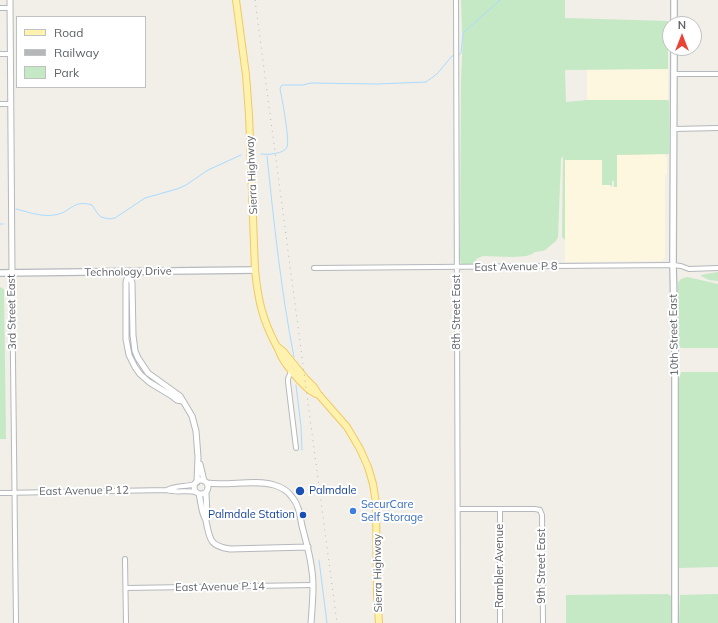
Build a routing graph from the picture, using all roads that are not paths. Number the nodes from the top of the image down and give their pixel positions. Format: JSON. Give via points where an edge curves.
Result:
{"nodes":[{"id":1,"x":10,"y":0,"type":"edge"},
{"id":2,"x":236,"y":0,"type":"edge"},
{"id":3,"x":456,"y":0,"type":"edge"},
{"id":4,"x":674,"y":0,"type":"edge"},
{"id":5,"x":0,"y":8,"type":"edge"},
{"id":6,"x":10,"y":8,"type":"junction"},
{"id":7,"x":674,"y":16,"type":"edge"},
{"id":8,"x":0,"y":54,"type":"edge"},
{"id":9,"x":10,"y":54,"type":"junction"},
{"id":10,"x":674,"y":56,"type":"edge"},
{"id":11,"x":674,"y":74,"type":"junction"},
{"id":12,"x":718,"y":74,"type":"edge"},
{"id":13,"x":0,"y":104,"type":"edge"},
{"id":14,"x":11,"y":104,"type":"junction"},
{"id":15,"x":718,"y":128,"type":"edge"},
{"id":16,"x":674,"y":129,"type":"junction"},
{"id":17,"x":673,"y":266,"type":"junction"},
{"id":18,"x":457,"y":267,"type":"junction"},
{"id":19,"x":314,"y":268,"type":"dead end"},
{"id":20,"x":718,"y":268,"type":"edge"},
{"id":21,"x":255,"y":270,"type":"junction"},
{"id":22,"x":129,"y":272,"type":"junction"},
{"id":23,"x":0,"y":273,"type":"edge"},
{"id":24,"x":12,"y":273,"type":"junction"},
{"id":25,"x":277,"y":346,"type":"junction"},
{"id":26,"x":291,"y":371,"type":"junction"},
{"id":27,"x":319,"y":395,"type":"junction"},
{"id":28,"x":296,"y":448,"type":"dead end"},
{"id":29,"x":198,"y":458,"type":"junction"},
{"id":30,"x":206,"y":482,"type":"junction"},
{"id":31,"x":196,"y":483,"type":"junction"},
{"id":32,"x":167,"y":490,"type":"junction"},
{"id":33,"x":0,"y":493,"type":"edge"},
{"id":34,"x":15,"y":493,"type":"junction"},
{"id":35,"x":197,"y":493,"type":"junction"},
{"id":36,"x":206,"y":493,"type":"junction"},
{"id":37,"x":458,"y":509,"type":"junction"},
{"id":38,"x":500,"y":509,"type":"junction"},
{"id":39,"x":206,"y":519,"type":"junction"},
{"id":40,"x":308,"y":547,"type":"junction"},
{"id":41,"x":125,"y":559,"type":"dead end"},
{"id":42,"x":313,"y":585,"type":"junction"},
{"id":43,"x":126,"y":588,"type":"junction"},
{"id":44,"x":16,"y":623,"type":"edge"},
{"id":45,"x":126,"y":623,"type":"edge"},
{"id":46,"x":310,"y":623,"type":"edge"},
{"id":47,"x":379,"y":623,"type":"edge"},
{"id":48,"x":458,"y":623,"type":"edge"},
{"id":49,"x":500,"y":623,"type":"edge"},
{"id":50,"x":543,"y":623,"type":"edge"},
{"id":51,"x":675,"y":623,"type":"edge"}],
"edges":[{"from":1,"to":6,"type":"street","name":"3rd Street East"},
{"from":2,"to":21,"type":"main road","name":"Sierra Highway","via":[[249,115]]},
{"from":3,"to":18,"type":"street","name":"8th Street East"},
{"from":4,"to":7,"type":"main road"},
{"from":5,"to":6,"type":"street"},
{"from":6,"to":9,"type":"street","name":"3rd Street East"},
{"from":8,"to":9,"type":"street"},
{"from":9,"to":14,"type":"street","name":"3rd Street East"},
{"from":10,"to":11,"type":"main road","name":"10th Street East"},
{"from":11,"to":12,"type":"street"},
{"from":11,"to":16,"type":"main road","name":"10th Street East"},
{"from":13,"to":14,"type":"street"},
{"from":14,"to":24,"type":"street","name":"3rd Street East"},
{"from":15,"to":16,"type":"street"},
{"from":16,"to":17,"type":"main road","name":"10th Street East"},
{"from":17,"to":18,"type":"street","name":"East Avenue P 8"},
{"from":17,"to":20,"type":"street","name":"East Avenue P 8","via":[[689,269]]},
{"from":17,"to":51,"type":"main road","name":"10th Street East"},
{"from":18,"to":19,"type":"street","name":"East Avenue P 8"},
{"from":18,"to":37,"type":"street","name":"8th Street East"},
{"from":21,"to":22,"type":"main road","name":"Technology Drive"},
{"from":21,"to":25,"type":"main road","name":"Sierra Highway","via":[[260,305]]},
{"from":22,"to":24,"type":"main road","name":"Technology Drive"},
{"from":22,"to":29,"type":"street","via":[[126,282],[126,340],[129,355],[140,374],[149,382],[182,401],[194,423]]},
{"from":23,"to":24,"type":"main road","name":"Technology Drive"},
{"from":24,"to":34,"type":"street","name":"3rd Street East"},
{"from":25,"to":26,"type":"main road","name":"Sierra Highway"},
{"from":25,"to":27,"type":"main road","name":"Sierra Highway"},
{"from":26,"to":27,"type":"main road","name":"Sierra Highway"},
{"from":26,"to":28,"type":"street","via":[[288,382]]},
{"from":27,"to":47,"type":"main road","name":"Sierra Highway","via":[[347,427],[360,449],[373,484],[377,509]]},
{"from":29,"to":30,"type":"street"},
{"from":29,"to":31,"type":"street"},
{"from":30,"to":31,"type":"street"},
{"from":30,"to":36,"type":"street","via":[[209,487]]},
{"from":30,"to":40,"type":"street","via":[[260,483],[287,491],[298,507]]},
{"from":31,"to":32,"type":"street","name":"East Avenue P 12"},
{"from":31,"to":35,"type":"street","via":[[194,488]]},
{"from":32,"to":34,"type":"street","name":"East Avenue P 12"},
{"from":32,"to":35,"type":"street","name":"East Avenue P 12","via":[[188,490]]},
{"from":33,"to":34,"type":"street","name":"East Avenue P 12"},
{"from":34,"to":44,"type":"street","name":"3rd Street East"},
{"from":35,"to":36,"type":"street"},
{"from":35,"to":39,"type":"street"},
{"from":36,"to":39,"type":"street"},
{"from":37,"to":38,"type":"street"},
{"from":37,"to":48,"type":"street","name":"8th Street East"},
{"from":38,"to":49,"type":"street","name":"Rambler Avenue"},
{"from":38,"to":50,"type":"street","name":"9th Street East","via":[[535,508],[540,510],[542,515]]},
{"from":39,"to":40,"type":"street","via":[[211,541],[222,548]]},
{"from":40,"to":42,"type":"street"},
{"from":41,"to":43,"type":"street"},
{"from":42,"to":43,"type":"street","name":"East Avenue P 14"},
{"from":42,"to":46,"type":"street"},
{"from":43,"to":45,"type":"street"}]}
